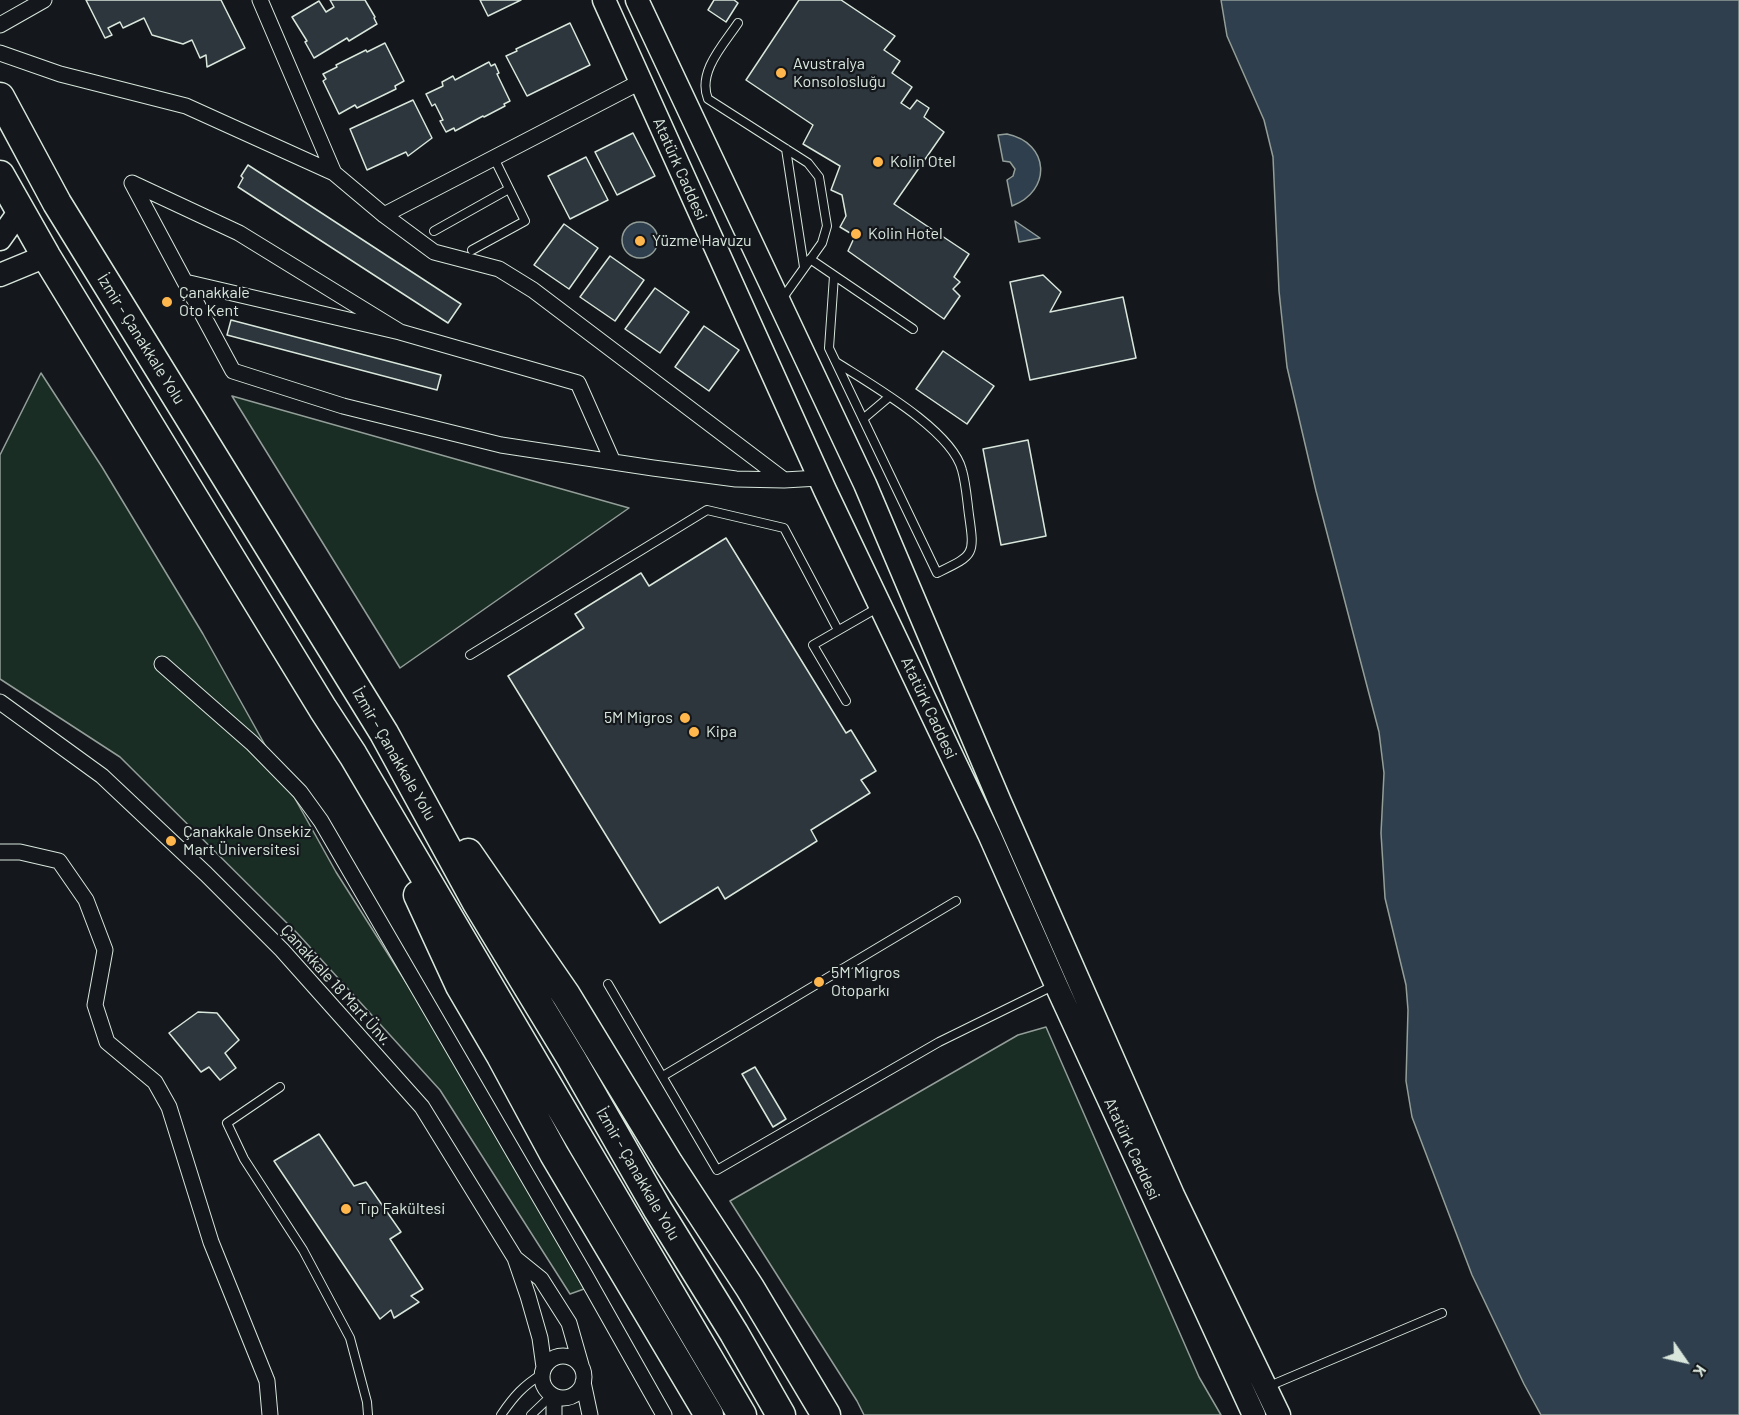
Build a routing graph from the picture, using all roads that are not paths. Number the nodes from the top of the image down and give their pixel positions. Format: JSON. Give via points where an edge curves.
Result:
{"nodes":[{"id":1,"x":44,"y":0,"type":"edge"},
{"id":2,"x":260,"y":0,"type":"edge"},
{"id":3,"x":604,"y":0,"type":"edge"},
{"id":4,"x":637,"y":0,"type":"edge"},
{"id":5,"x":738,"y":23,"type":"dead end"},
{"id":6,"x":0,"y":25,"type":"edge"},
{"id":7,"x":0,"y":52,"type":"edge"},
{"id":8,"x":640,"y":82,"type":"junction"},
{"id":9,"x":0,"y":97,"type":"edge"},
{"id":10,"x":786,"y":149,"type":"junction"},
{"id":11,"x":494,"y":158,"type":"junction"},
{"id":12,"x":334,"y":173,"type":"junction"},
{"id":13,"x":0,"y":175,"type":"edge"},
{"id":14,"x":509,"y":189,"type":"junction"},
{"id":15,"x":19,"y":205,"type":"junction"},
{"id":16,"x":384,"y":215,"type":"junction"},
{"id":17,"x":434,"y":231,"type":"dead end"},
{"id":18,"x":0,"y":239,"type":"edge"},
{"id":19,"x":472,"y":250,"type":"dead end"},
{"id":20,"x":46,"y":256,"type":"junction"},
{"id":21,"x":810,"y":259,"type":"junction"},
{"id":22,"x":804,"y":267,"type":"junction"},
{"id":23,"x":0,"y":275,"type":"edge"},
{"id":24,"x":834,"y":276,"type":"junction"},
{"id":25,"x":185,"y":282,"type":"junction"},
{"id":26,"x":779,"y":303,"type":"junction"},
{"id":27,"x":749,"y":322,"type":"junction"},
{"id":28,"x":913,"y":329,"type":"dead end"},
{"id":29,"x":400,"y":332,"type":"junction"},
{"id":30,"x":836,"y":362,"type":"junction"},
{"id":31,"x":889,"y":397,"type":"junction"},
{"id":32,"x":863,"y":419,"type":"junction"},
{"id":33,"x":853,"y":459,"type":"junction"},
{"id":34,"x":613,"y":462,"type":"junction"},
{"id":35,"x":819,"y":478,"type":"junction"},
{"id":36,"x":784,"y":480,"type":"junction"},
{"id":37,"x":880,"y":606,"type":"junction"},
{"id":38,"x":838,"y":630,"type":"junction"},
{"id":39,"x":470,"y":655,"type":"dead end"},
{"id":40,"x":162,"y":664,"type":"dead end"},
{"id":41,"x":846,"y":701,"type":"dead end"},
{"id":42,"x":0,"y":702,"type":"edge"},
{"id":43,"x":384,"y":733,"type":"junction"},
{"id":44,"x":353,"y":754,"type":"junction"},
{"id":45,"x":0,"y":852,"type":"edge"},
{"id":46,"x":956,"y":901,"type":"dead end"},
{"id":47,"x":1066,"y":980,"type":"junction"},
{"id":48,"x":608,"y":984,"type":"dead end"},
{"id":49,"x":663,"y":1077,"type":"junction"},
{"id":50,"x":280,"y":1087,"type":"dead end"},
{"id":51,"x":515,"y":1258,"type":"junction"},
{"id":52,"x":1442,"y":1313,"type":"dead end"},
{"id":53,"x":581,"y":1365,"type":"junction"},
{"id":54,"x":543,"y":1370,"type":"junction"},
{"id":55,"x":583,"y":1382,"type":"junction"},
{"id":56,"x":1266,"y":1388,"type":"junction"},
{"id":57,"x":553,"y":1396,"type":"junction"},
{"id":58,"x":270,"y":1415,"type":"edge"},
{"id":59,"x":368,"y":1415,"type":"edge"},
{"id":60,"x":501,"y":1415,"type":"edge"},
{"id":61,"x":531,"y":1415,"type":"edge"},
{"id":62,"x":554,"y":1415,"type":"edge"},
{"id":63,"x":590,"y":1415,"type":"edge"},
{"id":64,"x":663,"y":1415,"type":"edge"},
{"id":65,"x":710,"y":1415,"type":"edge"},
{"id":66,"x":742,"y":1415,"type":"edge"},
{"id":67,"x":781,"y":1415,"type":"edge"},
{"id":68,"x":826,"y":1415,"type":"edge"},
{"id":69,"x":1254,"y":1415,"type":"edge"},
{"id":70,"x":1279,"y":1415,"type":"edge"}],
"edges":[{"from":1,"to":6,"type":"street"},
{"from":2,"to":12,"type":"street"},
{"from":3,"to":8,"type":"main road","name":"Atatürk Caddesi"},
{"from":4,"to":26,"type":"main road","name":"Atatürk Caddesi"},
{"from":5,"to":10,"type":"lane","via":[[706,75],[706,94]]},
{"from":7,"to":12,"type":"street","via":[[60,74],[186,106]]},
{"from":8,"to":11,"type":"street"},
{"from":8,"to":27,"type":"main road","name":"Atatürk Caddesi"},
{"from":9,"to":43,"type":"highway","name":"İzmir - Çanakkale Yolu","via":[[57,202]]},
{"from":10,"to":21,"type":"lane","via":[[808,163],[819,177],[826,226],[822,243]]},
{"from":10,"to":22,"type":"lane"},
{"from":11,"to":14,"type":"lane"},
{"from":11,"to":16,"type":"street"},
{"from":12,"to":16,"type":"street"},
{"from":13,"to":15,"type":"highway"},
{"from":14,"to":17,"type":"lane"},
{"from":14,"to":19,"type":"lane","via":[[525,221]]},
{"from":15,"to":18,"type":"main road","via":[[17,215]]},
{"from":15,"to":20,"type":"highway"},
{"from":16,"to":36,"type":"street","via":[[434,252],[499,269],[533,290]]},
{"from":20,"to":23,"type":"main road"},
{"from":20,"to":44,"type":"highway"},
{"from":21,"to":22,"type":"lane"},
{"from":21,"to":24,"type":"lane"},
{"from":22,"to":26,"type":"lane"},
{"from":24,"to":28,"type":"lane"},
{"from":24,"to":30,"type":"lane","via":[[829,348]]},
{"from":25,"to":29,"type":"street"},
{"from":25,"to":29,"type":"street","via":[[132,183],[239,233]]},
{"from":25,"to":34,"type":"street","via":[[233,371],[343,406],[501,445]]},
{"from":26,"to":27,"type":"main road"},
{"from":26,"to":33,"type":"main road","name":"Atatürk Caddesi"},
{"from":27,"to":35,"type":"main road","name":"Atatürk Caddesi"},
{"from":29,"to":34,"type":"street","via":[[578,383]]},
{"from":30,"to":31,"type":"lane"},
{"from":30,"to":32,"type":"lane"},
{"from":31,"to":32,"type":"lane"},
{"from":31,"to":32,"type":"lane","via":[[939,434],[958,460],[973,543],[962,561],[937,573]]},
{"from":33,"to":35,"type":"main road"},
{"from":33,"to":47,"type":"main road","name":"Atatürk Caddesi"},
{"from":34,"to":36,"type":"street","via":[[736,479]]},
{"from":35,"to":36,"type":"street"},
{"from":35,"to":37,"type":"main road","name":"Atatürk Caddesi"},
{"from":37,"to":38,"type":"lane"},
{"from":37,"to":47,"type":"main road","name":"Atatürk Caddesi","via":[[989,834]]},
{"from":38,"to":39,"type":"lane","via":[[784,528],[707,510]]},
{"from":38,"to":41,"type":"lane","via":[[813,645]]},
{"from":40,"to":64,"type":"street","via":[[252,743],[300,792],[321,821]]},
{"from":42,"to":51,"type":"street","name":"Çanakkale 18 Mart Ünv.","via":[[102,776],[282,950],[422,1107]]},
{"from":43,"to":67,"type":"highway","name":"İzmir - Çanakkale Yolu","via":[[477,903]]},
{"from":43,"to":68,"type":"highway","via":[[566,994]]},
{"from":44,"to":65,"type":"highway","via":[[460,986],[554,1154]]},
{"from":44,"to":66,"type":"highway","name":"İzmir - Çanakkale Yolu"},
{"from":45,"to":58,"type":"street","via":[[20,852],[59,861],[86,900],[105,950],[95,1005],[107,1042],[155,1082],[170,1107],[211,1242],[267,1381]]},
{"from":46,"to":49,"type":"lane"},
{"from":47,"to":49,"type":"lane","via":[[939,1042],[717,1170]]},
{"from":47,"to":56,"type":"main road","name":"Atatürk Caddesi"},
{"from":47,"to":69,"type":"main road","name":"Atatürk Caddesi"},
{"from":48,"to":49,"type":"lane"},
{"from":50,"to":59,"type":"lane","via":[[227,1123],[244,1159],[303,1250],[350,1338],[368,1401]]},
{"from":51,"to":53,"type":"street","via":[[541,1279],[569,1323]]},
{"from":51,"to":54,"type":"street","name":"Çanakkale 18 Mart Ünv.","via":[[540,1338]]},
{"from":52,"to":56,"type":"lane"},
{"from":53,"to":54,"type":"street","via":[[562,1355],[548,1361]]},
{"from":53,"to":55,"type":"street"},
{"from":54,"to":57,"type":"street","via":[[544,1387]]},
{"from":54,"to":60,"type":"lane","via":[[513,1397]]},
{"from":55,"to":57,"type":"street","via":[[569,1397]]},
{"from":55,"to":63,"type":"street"},
{"from":56,"to":70,"type":"main road","name":"Atatürk Caddesi"},
{"from":57,"to":61,"type":"lane"},
{"from":57,"to":62,"type":"street"}]}
